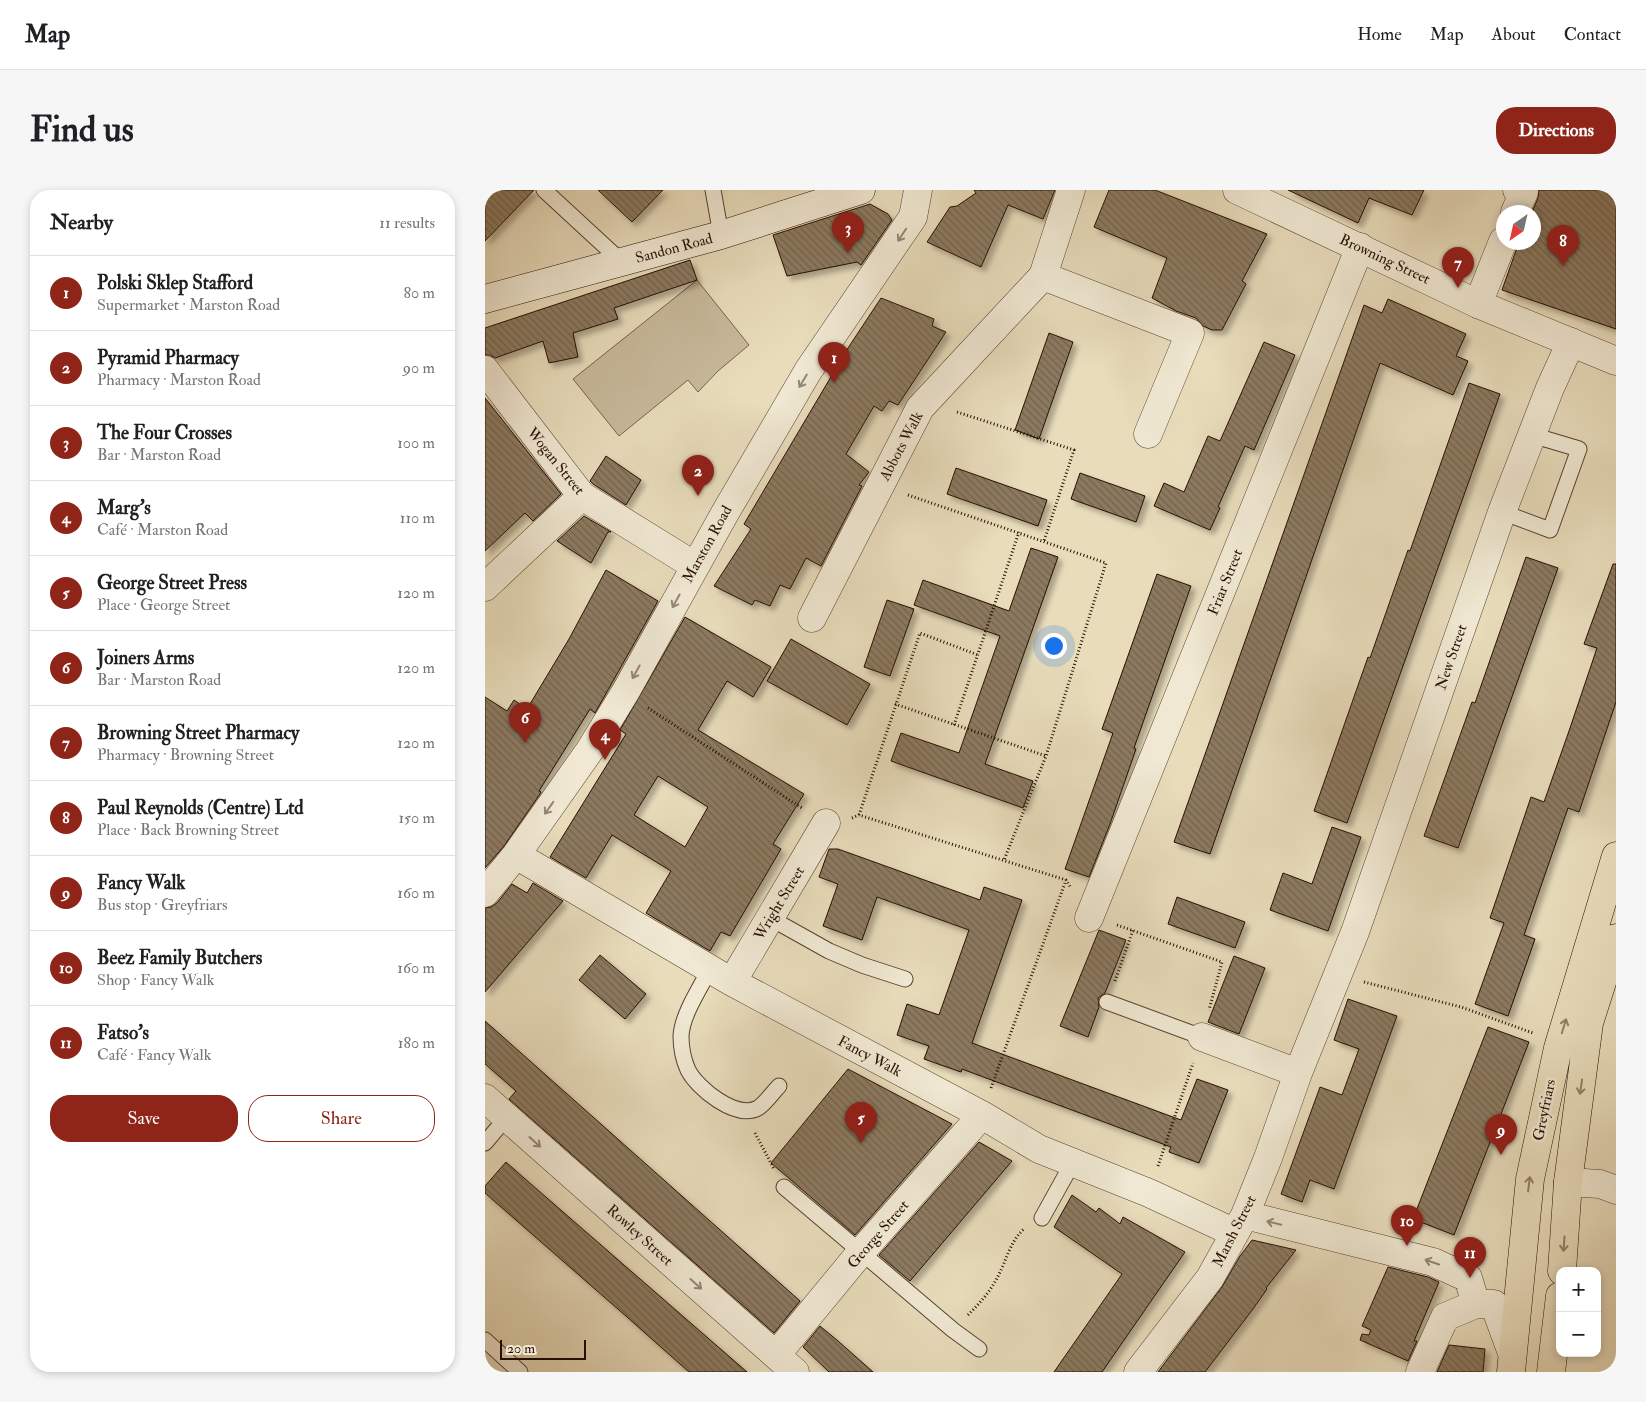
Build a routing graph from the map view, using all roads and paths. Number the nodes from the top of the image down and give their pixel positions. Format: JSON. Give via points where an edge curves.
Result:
{"nodes":[{"id":1,"x":544,"y":190,"type":"edge"},
{"id":2,"x":713,"y":190,"type":"edge"},
{"id":3,"x":861,"y":190,"type":"edge"},
{"id":4,"x":918,"y":190,"type":"edge"},
{"id":5,"x":1071,"y":190,"type":"edge"},
{"id":6,"x":1237,"y":190,"type":"edge"},
{"id":7,"x":721,"y":235,"type":"junction"},
{"id":8,"x":1360,"y":247,"type":"junction"},
{"id":9,"x":1499,"y":250,"type":"edge"},
{"id":10,"x":622,"y":262,"type":"junction"},
{"id":11,"x":1043,"y":276,"type":"junction"},
{"id":12,"x":485,"y":299,"type":"edge"},
{"id":13,"x":1478,"y":304,"type":"junction"},
{"id":14,"x":1571,"y":342,"type":"junction"},
{"id":15,"x":1616,"y":361,"type":"edge"},
{"id":16,"x":485,"y":370,"type":"edge"},
{"id":17,"x":926,"y":402,"type":"junction"},
{"id":18,"x":1148,"y":434,"type":"dead end"},
{"id":19,"x":1532,"y":435,"type":"junction"},
{"id":20,"x":880,"y":485,"type":"junction"},
{"id":21,"x":582,"y":496,"type":"junction"},
{"id":22,"x":1502,"y":512,"type":"junction"},
{"id":23,"x":1019,"y":532,"type":"junction"},
{"id":24,"x":1044,"y":541,"type":"junction"},
{"id":25,"x":695,"y":566,"type":"junction"},
{"id":26,"x":485,"y":587,"type":"edge"},
{"id":27,"x":813,"y":618,"type":"dead end"},
{"id":28,"x":978,"y":655,"type":"junction"},
{"id":29,"x":625,"y":691,"type":"junction"},
{"id":30,"x":895,"y":704,"type":"junction"},
{"id":31,"x":954,"y":725,"type":"junction"},
{"id":32,"x":1046,"y":756,"type":"junction"},
{"id":33,"x":859,"y":815,"type":"junction"},
{"id":34,"x":826,"y":823,"type":"junction"},
{"id":35,"x":516,"y":855,"type":"junction"},
{"id":36,"x":1616,"y":856,"type":"edge"},
{"id":37,"x":1004,"y":860,"type":"junction"},
{"id":38,"x":1066,"y":880,"type":"junction"},
{"id":39,"x":485,"y":893,"type":"edge"},
{"id":40,"x":770,"y":918,"type":"junction"},
{"id":41,"x":1089,"y":918,"type":"junction"},
{"id":42,"x":1133,"y":930,"type":"junction"},
{"id":43,"x":1616,"y":938,"type":"edge"},
{"id":44,"x":1337,"y":975,"type":"junction"},
{"id":45,"x":721,"y":976,"type":"junction"},
{"id":46,"x":905,"y":979,"type":"dead end"},
{"id":47,"x":1107,"y":1002,"type":"joint"},
{"id":48,"x":1538,"y":1035,"type":"dead end"},
{"id":49,"x":1202,"y":1037,"type":"junction"},
{"id":50,"x":1298,"y":1073,"type":"junction"},
{"id":51,"x":779,"y":1086,"type":"dead end"},
{"id":52,"x":485,"y":1098,"type":"edge"},
{"id":53,"x":743,"y":1110,"type":"junction"},
{"id":54,"x":982,"y":1115,"type":"junction"},
{"id":55,"x":507,"y":1117,"type":"junction"},
{"id":56,"x":485,"y":1143,"type":"edge"},
{"id":57,"x":1073,"y":1162,"type":"junction"},
{"id":58,"x":1568,"y":1182,"type":"junction"},
{"id":59,"x":784,"y":1187,"type":"joint"},
{"id":60,"x":1616,"y":1190,"type":"edge"},
{"id":61,"x":1149,"y":1193,"type":"junction"},
{"id":62,"x":1042,"y":1218,"type":"joint"},
{"id":63,"x":1240,"y":1224,"type":"junction"},
{"id":64,"x":861,"y":1252,"type":"junction"},
{"id":65,"x":1562,"y":1267,"type":"edge"},
{"id":66,"x":1475,"y":1304,"type":"junction"},
{"id":67,"x":1558,"y":1312,"type":"edge"},
{"id":68,"x":953,"y":1330,"type":"junction"},
{"id":69,"x":485,"y":1340,"type":"edge"},
{"id":70,"x":979,"y":1349,"type":"dead end"},
{"id":71,"x":1511,"y":1363,"type":"edge"},
{"id":72,"x":785,"y":1364,"type":"edge"},
{"id":73,"x":520,"y":1372,"type":"edge"},
{"id":74,"x":1138,"y":1372,"type":"edge"},
{"id":75,"x":1420,"y":1372,"type":"edge"},
{"id":76,"x":1551,"y":1372,"type":"edge"}],
"edges":[{"from":1,"to":10,"type":"lane"},
{"from":2,"to":7,"type":"lane"},
{"from":3,"to":7,"type":"street","name":"Sandon Road"},
{"from":4,"to":25,"type":"street","name":"Marston Road","one_way":true,"via":[[913,217],[809,371]]},
{"from":5,"to":11,"type":"street","name":"Abbots Walk"},
{"from":6,"to":8,"type":"street","name":"Browning Street"},
{"from":7,"to":10,"type":"street","name":"Sandon Road"},
{"from":8,"to":13,"type":"street","name":"Browning Street"},
{"from":8,"to":41,"type":"street","name":"Friar Street"},
{"from":9,"to":13,"type":"street"},
{"from":10,"to":12,"type":"street","name":"Sandon Road"},
{"from":11,"to":17,"type":"street","name":"Abbots Walk"},
{"from":11,"to":18,"type":"street","via":[[1189,333]]},
{"from":13,"to":14,"type":"street","name":"Browning Street"},
{"from":14,"to":15,"type":"street","name":"Browning Street"},
{"from":14,"to":19,"type":"street","name":"New Street"},
{"from":16,"to":21,"type":"street","name":"Wogan Street"},
{"from":17,"to":20,"type":"street","name":"Abbots Walk"},
{"from":17,"to":24,"type":"path","via":[[1074,450]]},
{"from":19,"to":22,"type":"street","name":"New Street"},
{"from":19,"to":22,"type":"lane","via":[[1579,449],[1551,530]]},
{"from":20,"to":23,"type":"path"},
{"from":20,"to":27,"type":"street","name":"Abbots Walk"},
{"from":21,"to":25,"type":"street","name":"Wogan Street"},
{"from":21,"to":26,"type":"street"},
{"from":22,"to":44,"type":"street","name":"New Street","via":[[1355,932]]},
{"from":23,"to":24,"type":"path"},
{"from":23,"to":28,"type":"path"},
{"from":24,"to":32,"type":"path","via":[[1106,564]]},
{"from":25,"to":29,"type":"street","name":"Marston Road","one_way":true},
{"from":28,"to":30,"type":"path","via":[[920,633]]},
{"from":28,"to":31,"type":"path"},
{"from":29,"to":34,"type":"path","via":[[628,696]]},
{"from":29,"to":35,"type":"street","name":"Marston Road","one_way":true,"via":[[590,750]]},
{"from":30,"to":31,"type":"path"},
{"from":30,"to":33,"type":"path"},
{"from":31,"to":32,"type":"path"},
{"from":32,"to":37,"type":"path"},
{"from":33,"to":34,"type":"path","via":[[837,825]]},
{"from":33,"to":37,"type":"path"},
{"from":34,"to":40,"type":"street","name":"Wright Street"},
{"from":35,"to":39,"type":"street","name":"Marston Road"},
{"from":35,"to":45,"type":"street","name":"Fancy Walk"},
{"from":71,"to":36,"type":"highway","name":"Greyfriars","one_way":true,"via":[[1530,1179],[1558,1048]]},
{"from":37,"to":38,"type":"path"},
{"from":38,"to":41,"type":"path"},
{"from":38,"to":54,"type":"path"},
{"from":40,"to":45,"type":"street","name":"Wright Street"},
{"from":40,"to":46,"type":"lane","via":[[829,951]]},
{"from":41,"to":42,"type":"path"},
{"from":42,"to":47,"type":"path"},
{"from":42,"to":49,"type":"path","via":[[1222,962]]},
{"from":43,"to":58,"type":"highway","name":"Greyfriars","one_way":true,"via":[[1589,1023]]},
{"from":44,"to":48,"type":"path","via":[[1461,1006]]},
{"from":44,"to":50,"type":"street","name":"Marsh Street"},
{"from":45,"to":53,"type":"lane","via":[[688,1011],[681,1033],[681,1052],[689,1071],[705,1090],[722,1103]]},
{"from":45,"to":54,"type":"street","name":"Fancy Walk"},
{"from":47,"to":49,"type":"lane"},
{"from":49,"to":50,"type":"street"},
{"from":49,"to":61,"type":"path"},
{"from":50,"to":63,"type":"street","name":"Marsh Street"},
{"from":51,"to":53,"type":"lane","via":[[757,1109]]},
{"from":52,"to":55,"type":"street","name":"Rowley Street"},
{"from":53,"to":59,"type":"path"},
{"from":54,"to":57,"type":"street","name":"Fancy Walk","via":[[1039,1148]]},
{"from":54,"to":64,"type":"street","name":"George Street"},
{"from":55,"to":56,"type":"lane"},
{"from":55,"to":72,"type":"street","name":"Rowley Street","one_way":true},
{"from":57,"to":61,"type":"street","name":"Fancy Walk"},
{"from":57,"to":62,"type":"lane"},
{"from":58,"to":60,"type":"street","via":[[1600,1184]]},
{"from":58,"to":65,"type":"highway","name":"Greyfriars","one_way":true},
{"from":58,"to":71,"type":"highway","via":[[1546,1198]]},
{"from":59,"to":64,"type":"lane"},
{"from":61,"to":63,"type":"street","name":"Fancy Walk"},
{"from":62,"to":68,"type":"path","via":[[1017,1235],[997,1278],[980,1303]]},
{"from":66,"to":63,"type":"street","name":"Fancy Walk","one_way":true,"via":[[1467,1278],[1433,1262]]},
{"from":63,"to":74,"type":"street","name":"Marsh Street","via":[[1210,1278]]},
{"from":64,"to":68,"type":"lane"},
{"from":64,"to":72,"type":"street","name":"George Street"},
{"from":66,"to":71,"type":"street","via":[[1494,1304]]},
{"from":66,"to":75,"type":"street","via":[[1445,1317]]},
{"from":67,"to":76,"type":"highway"},
{"from":68,"to":70,"type":"lane"},
{"from":69,"to":73,"type":"lane"}]}
